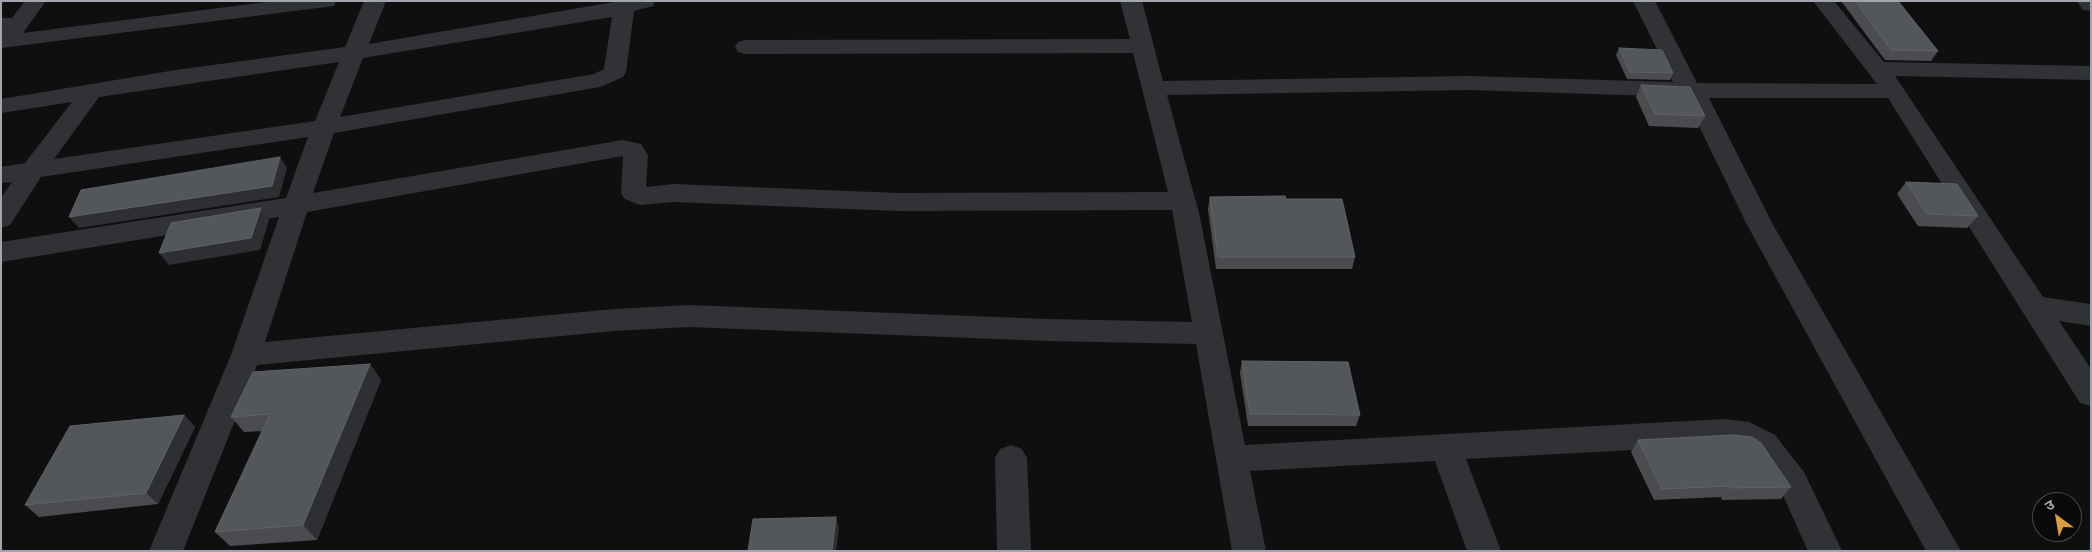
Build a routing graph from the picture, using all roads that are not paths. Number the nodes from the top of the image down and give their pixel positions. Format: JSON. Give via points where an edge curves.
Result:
{"nodes":[{"id":1,"x":36,"y":1,"type":"edge"},
{"id":2,"x":326,"y":1,"type":"edge"},
{"id":3,"x":375,"y":1,"type":"edge"},
{"id":4,"x":1131,"y":1,"type":"edge"},
{"id":5,"x":1644,"y":1,"type":"edge"},
{"id":6,"x":1823,"y":1,"type":"edge"},
{"id":7,"x":2087,"y":1,"type":"edge"},
{"id":8,"x":635,"y":4,"type":"edge"},
{"id":9,"x":2091,"y":5,"type":"edge"},
{"id":10,"x":6,"y":35,"type":"edge"},
{"id":11,"x":1142,"y":46,"type":"junction"},
{"id":12,"x":746,"y":47,"type":"dead end"},
{"id":13,"x":353,"y":53,"type":"junction"},
{"id":14,"x":1877,"y":68,"type":"junction"},
{"id":15,"x":2091,"y":73,"type":"edge"},
{"id":16,"x":1153,"y":88,"type":"junction"},
{"id":17,"x":1691,"y":90,"type":"junction"},
{"id":18,"x":1895,"y":91,"type":"junction"},
{"id":19,"x":91,"y":92,"type":"junction"},
{"id":20,"x":1,"y":106,"type":"edge"},
{"id":21,"x":324,"y":126,"type":"junction"},
{"id":22,"x":33,"y":170,"type":"junction"},
{"id":23,"x":1,"y":175,"type":"edge"},
{"id":24,"x":1183,"y":201,"type":"junction"},
{"id":25,"x":296,"y":205,"type":"junction"},
{"id":26,"x":1,"y":219,"type":"edge"},
{"id":27,"x":1,"y":252,"type":"edge"},
{"id":28,"x":2034,"y":306,"type":"junction"},
{"id":29,"x":2091,"y":315,"type":"edge"},
{"id":30,"x":1208,"y":333,"type":"junction"},
{"id":31,"x":246,"y":355,"type":"junction"},
{"id":32,"x":2091,"y":394,"type":"edge"},
{"id":33,"x":1446,"y":447,"type":"junction"},
{"id":34,"x":1011,"y":458,"type":"dead end"},
{"id":35,"x":1232,"y":459,"type":"junction"},
{"id":36,"x":166,"y":551,"type":"edge"},
{"id":37,"x":1014,"y":551,"type":"edge"},
{"id":38,"x":1249,"y":551,"type":"edge"},
{"id":39,"x":1484,"y":551,"type":"edge"},
{"id":40,"x":1825,"y":551,"type":"edge"},
{"id":41,"x":1944,"y":551,"type":"edge"}],
"edges":[{"from":1,"to":10,"type":"street"},
{"from":2,"to":10,"type":"street"},
{"from":3,"to":13,"type":"street"},
{"from":4,"to":11,"type":"street"},
{"from":5,"to":17,"type":"street"},
{"from":6,"to":14,"type":"street"},
{"from":7,"to":9,"type":"street"},
{"from":8,"to":13,"type":"street"},
{"from":8,"to":21,"type":"street","via":[[615,72],[600,80]]},
{"from":11,"to":12,"type":"street"},
{"from":11,"to":16,"type":"street"},
{"from":13,"to":19,"type":"street"},
{"from":13,"to":21,"type":"street"},
{"from":14,"to":15,"type":"street"},
{"from":14,"to":18,"type":"street"},
{"from":16,"to":17,"type":"street","via":[[1469,83]]},
{"from":16,"to":24,"type":"street"},
{"from":17,"to":18,"type":"street"},
{"from":17,"to":41,"type":"street","via":[[1759,224]]},
{"from":18,"to":28,"type":"street"},
{"from":19,"to":20,"type":"street"},
{"from":19,"to":22,"type":"street"},
{"from":21,"to":22,"type":"street"},
{"from":21,"to":25,"type":"street"},
{"from":22,"to":23,"type":"street"},
{"from":22,"to":26,"type":"street"},
{"from":24,"to":25,"type":"street","via":[[898,202],[673,193],[640,196],[633,189],[636,155],[632,150],[623,148]]},
{"from":24,"to":30,"type":"street"},
{"from":25,"to":27,"type":"street"},
{"from":25,"to":31,"type":"street"},
{"from":28,"to":29,"type":"street"},
{"from":28,"to":32,"type":"street"},
{"from":30,"to":31,"type":"street","via":[[690,316],[614,320]]},
{"from":30,"to":35,"type":"street"},
{"from":31,"to":36,"type":"street"},
{"from":33,"to":35,"type":"street"},
{"from":33,"to":39,"type":"street"},
{"from":33,"to":40,"type":"street","via":[[1724,432],[1749,435],[1764,444],[1793,482]]},
{"from":34,"to":37,"type":"street"},
{"from":35,"to":38,"type":"street"}]}
